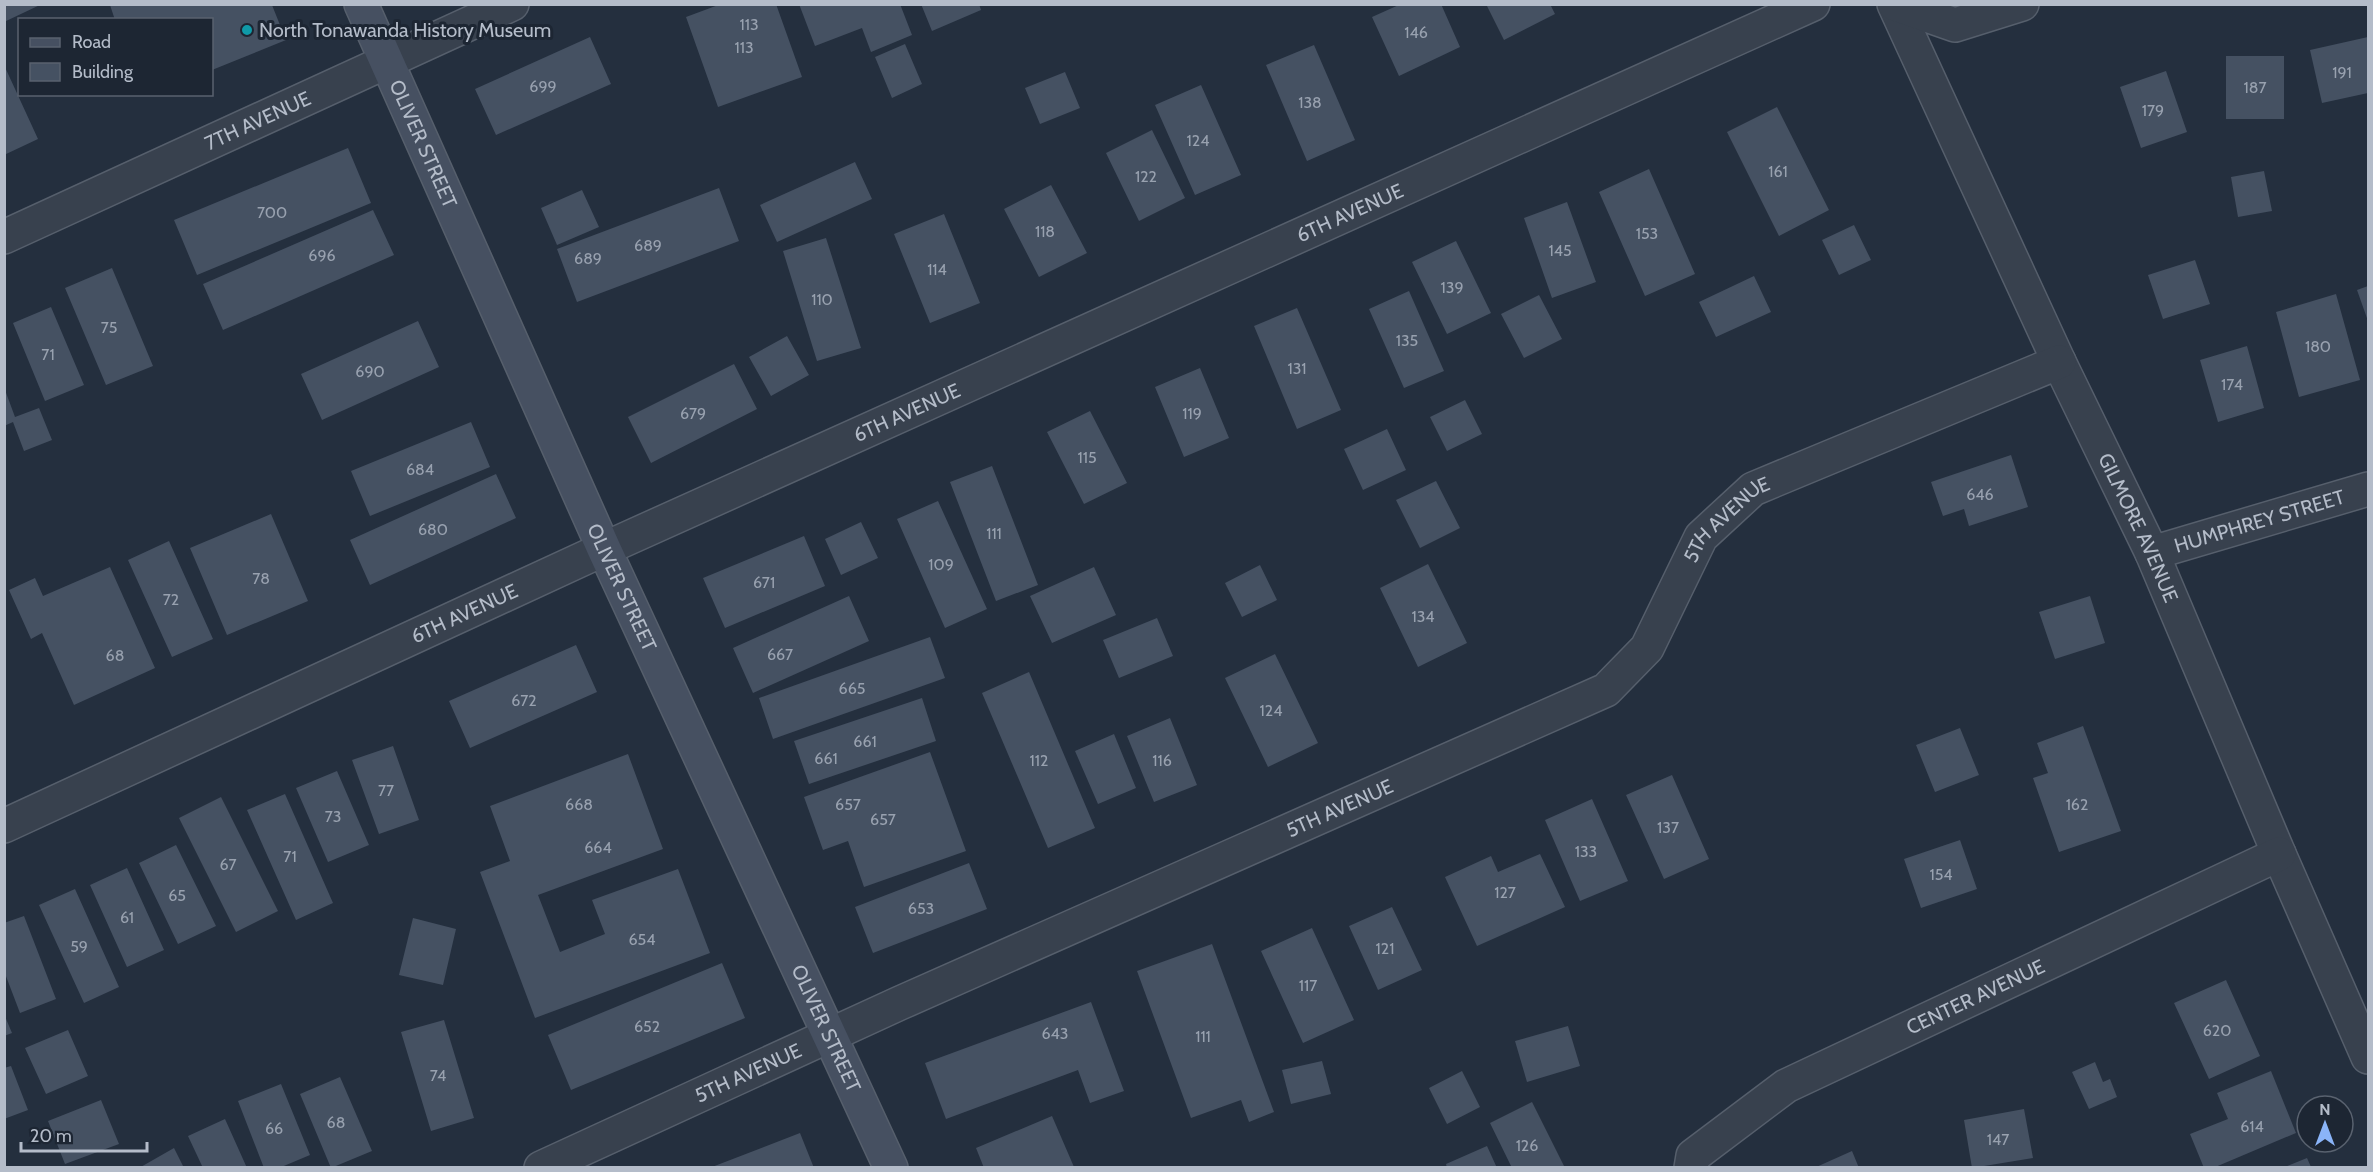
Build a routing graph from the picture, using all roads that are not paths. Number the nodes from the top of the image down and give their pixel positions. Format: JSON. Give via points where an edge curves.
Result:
{"nodes":[{"id":1,"x":361,"y":4,"type":"edge"},
{"id":2,"x":512,"y":4,"type":"edge"},
{"id":3,"x":1813,"y":4,"type":"edge"},
{"id":4,"x":1895,"y":4,"type":"edge"},
{"id":5,"x":2022,"y":4,"type":"edge"},
{"id":6,"x":387,"y":61,"type":"junction"},
{"id":7,"x":4,"y":237,"type":"edge"},
{"id":8,"x":2059,"y":362,"type":"junction"},
{"id":9,"x":2368,"y":489,"type":"edge"},
{"id":10,"x":604,"y":549,"type":"junction"},
{"id":11,"x":2152,"y":553,"type":"junction"},
{"id":12,"x":4,"y":826,"type":"edge"},
{"id":13,"x":2279,"y":854,"type":"junction"},
{"id":14,"x":831,"y":1035,"type":"junction"},
{"id":15,"x":2368,"y":1057,"type":"edge"},
{"id":16,"x":540,"y":1167,"type":"edge"},
{"id":17,"x":891,"y":1167,"type":"edge"},
{"id":18,"x":1691,"y":1167,"type":"edge"}],
"edges":[{"from":1,"to":6,"type":"main road","name":"OLIVER STREET"},
{"from":2,"to":6,"type":"street","name":"7TH AVENUE"},
{"from":3,"to":10,"type":"street","name":"6TH AVENUE"},
{"from":4,"to":5,"type":"street","via":[[1955,25]]},
{"from":4,"to":8,"type":"street","name":"GILMORE AVENUE"},
{"from":6,"to":7,"type":"street","name":"7TH AVENUE"},
{"from":6,"to":10,"type":"main road","name":"OLIVER STREET"},
{"from":8,"to":11,"type":"street","name":"GILMORE AVENUE"},
{"from":8,"to":14,"type":"street","name":"5TH AVENUE","via":[[1753,489],[1701,537],[1647,648],[1606,690]]},
{"from":9,"to":11,"type":"street","name":"HUMPHREY STREET"},
{"from":10,"to":12,"type":"street","name":"6TH AVENUE"},
{"from":10,"to":14,"type":"main road","name":"OLIVER STREET"},
{"from":11,"to":13,"type":"street","name":"GILMORE AVENUE"},
{"from":13,"to":15,"type":"street","name":"GILMORE AVENUE"},
{"from":13,"to":18,"type":"street","name":"CENTER AVENUE","via":[[1786,1086],[1693,1156]]},
{"from":14,"to":16,"type":"street","name":"5TH AVENUE"},
{"from":14,"to":17,"type":"main road","name":"OLIVER STREET"}]}
